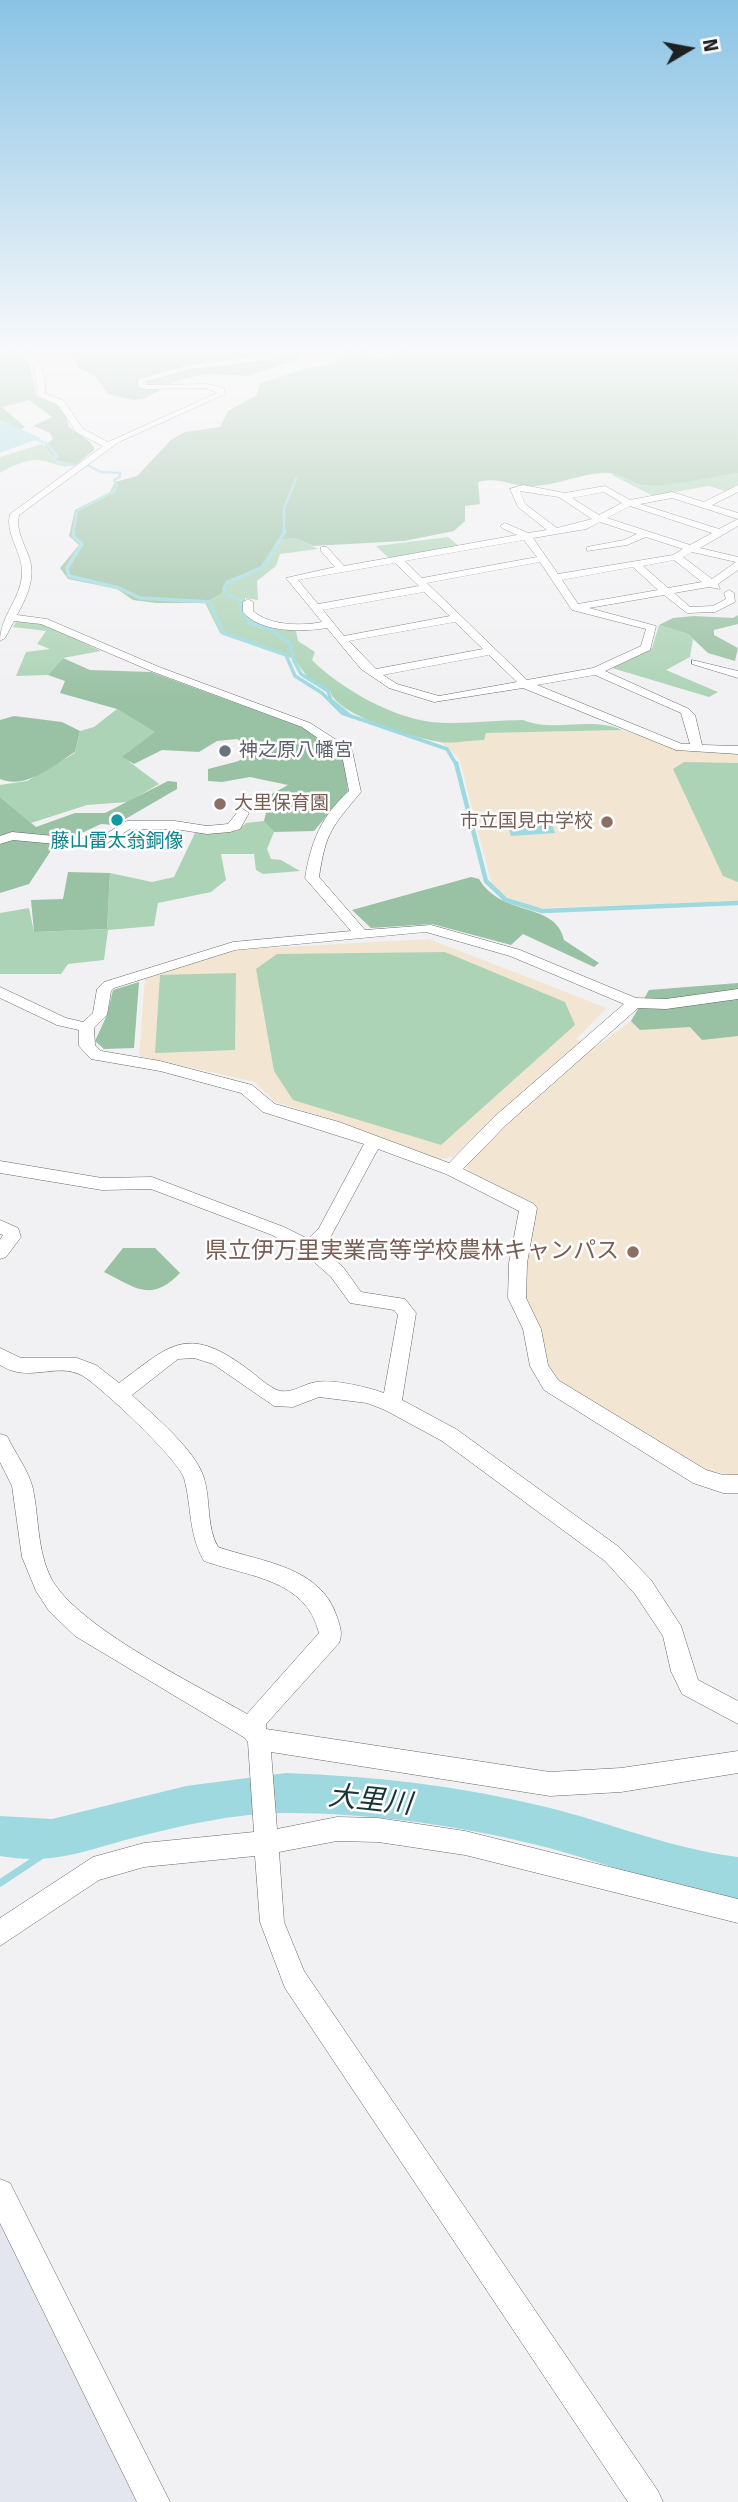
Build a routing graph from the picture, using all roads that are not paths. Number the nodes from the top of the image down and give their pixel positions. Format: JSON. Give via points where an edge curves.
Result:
{"nodes":[{"id":1,"x":79,"y":467,"type":"edge"},
{"id":2,"x":738,"y":488,"type":"edge"},
{"id":3,"x":565,"y":496,"type":"junction"},
{"id":4,"x":629,"y":503,"type":"junction"},
{"id":5,"x":705,"y":505,"type":"junction"},
{"id":6,"x":738,"y":516,"type":"edge"},
{"id":7,"x":599,"y":519,"type":"junction"},
{"id":8,"x":738,"y":522,"type":"edge"},
{"id":9,"x":505,"y":526,"type":"dead end"},
{"id":10,"x":556,"y":532,"type":"junction"},
{"id":11,"x":719,"y":532,"type":"junction"},
{"id":12,"x":645,"y":534,"type":"junction"},
{"id":13,"x":528,"y":538,"type":"junction"},
{"id":14,"x":689,"y":548,"type":"junction"},
{"id":15,"x":324,"y":549,"type":"dead end"},
{"id":16,"x":590,"y":550,"type":"dead end"},
{"id":17,"x":676,"y":557,"type":"junction"},
{"id":18,"x":543,"y":559,"type":"junction"},
{"id":19,"x":398,"y":560,"type":"junction"},
{"id":20,"x":738,"y":563,"type":"edge"},
{"id":21,"x":635,"y":564,"type":"junction"},
{"id":22,"x":342,"y":569,"type":"junction"},
{"id":23,"x":555,"y":578,"type":"junction"},
{"id":24,"x":712,"y":583,"type":"junction"},
{"id":25,"x":423,"y":585,"type":"junction"},
{"id":26,"x":668,"y":591,"type":"junction"},
{"id":27,"x":733,"y":591,"type":"edge"},
{"id":28,"x":248,"y":602,"type":"dead end"},
{"id":29,"x":316,"y":608,"type":"junction"},
{"id":30,"x":576,"y":608,"type":"junction"},
{"id":31,"x":10,"y":617,"type":"junction"},
{"id":32,"x":457,"y":618,"type":"junction"},
{"id":33,"x":330,"y":624,"type":"junction"},
{"id":34,"x":0,"y":638,"type":"edge"},
{"id":35,"x":342,"y":639,"type":"junction"},
{"id":36,"x":491,"y":651,"type":"junction"},
{"id":37,"x":696,"y":662,"type":"dead end"},
{"id":38,"x":596,"y":671,"type":"junction"},
{"id":39,"x":374,"y":673,"type":"junction"},
{"id":40,"x":738,"y":675,"type":"edge"},
{"id":41,"x":526,"y":685,"type":"junction"},
{"id":42,"x":697,"y":750,"type":"junction"},
{"id":43,"x":738,"y":750,"type":"edge"},
{"id":44,"x":243,"y":813,"type":"dead end"},
{"id":45,"x":0,"y":840,"type":"edge"},
{"id":46,"x":361,"y":934,"type":"junction"},
{"id":47,"x":0,"y":992,"type":"edge"},
{"id":48,"x":738,"y":994,"type":"edge"},
{"id":49,"x":634,"y":1003,"type":"junction"},
{"id":50,"x":86,"y":1027,"type":"junction"},
{"id":51,"x":373,"y":1142,"type":"junction"},
{"id":52,"x":0,"y":1167,"type":"edge"},
{"id":53,"x":452,"y":1170,"type":"junction"},
{"id":54,"x":0,"y":1226,"type":"edge"},
{"id":55,"x":310,"y":1248,"type":"junction"},
{"id":56,"x":0,"y":1252,"type":"edge"},
{"id":57,"x":0,"y":1354,"type":"edge"},
{"id":58,"x":118,"y":1395,"type":"junction"},
{"id":59,"x":392,"y":1404,"type":"junction"},
{"id":60,"x":0,"y":1442,"type":"edge"},
{"id":61,"x":738,"y":1484,"type":"edge"},
{"id":62,"x":738,"y":1713,"type":"edge"},
{"id":63,"x":257,"y":1739,"type":"junction"},
{"id":64,"x":738,"y":1762,"type":"edge"},
{"id":65,"x":265,"y":1843,"type":"junction"},
{"id":66,"x":738,"y":1911,"type":"edge"},
{"id":67,"x":0,"y":1933,"type":"edge"},
{"id":68,"x":0,"y":2193,"type":"edge"},
{"id":69,"x":154,"y":2502,"type":"edge"},
{"id":70,"x":646,"y":2502,"type":"edge"}],
"edges":[{"from":1,"to":31,"type":"street","via":[[15,514],[13,527],[27,572]]},
{"from":2,"to":5,"type":"street"},
{"from":3,"to":4,"type":"street","via":[[605,489]]},
{"from":3,"to":7,"type":"street"},
{"from":3,"to":10,"type":"street","via":[[515,489],[521,505]]},
{"from":4,"to":5,"type":"street","via":[[672,495]]},
{"from":4,"to":7,"type":"street"},
{"from":4,"to":11,"type":"street"},
{"from":5,"to":6,"type":"street"},
{"from":7,"to":10,"type":"street"},
{"from":7,"to":12,"type":"street"},
{"from":8,"to":11,"type":"street"},
{"from":9,"to":13,"type":"street"},
{"from":10,"to":13,"type":"street"},
{"from":11,"to":14,"type":"street"},
{"from":12,"to":14,"type":"street"},
{"from":12,"to":16,"type":"street"},
{"from":13,"to":18,"type":"street"},
{"from":13,"to":19,"type":"street"},
{"from":14,"to":17,"type":"street"},
{"from":14,"to":20,"type":"street"},
{"from":15,"to":22,"type":"street"},
{"from":17,"to":21,"type":"street"},
{"from":17,"to":24,"type":"street"},
{"from":18,"to":23,"type":"street"},
{"from":18,"to":25,"type":"street"},
{"from":19,"to":22,"type":"street"},
{"from":19,"to":25,"type":"street"},
{"from":20,"to":24,"type":"street"},
{"from":21,"to":23,"type":"street"},
{"from":21,"to":26,"type":"street"},
{"from":22,"to":29,"type":"street","via":[[291,578]]},
{"from":23,"to":30,"type":"street"},
{"from":24,"to":26,"type":"street"},
{"from":24,"to":27,"type":"street"},
{"from":25,"to":29,"type":"street"},
{"from":25,"to":32,"type":"street"},
{"from":26,"to":27,"type":"street","via":[[687,610],[695,611],[715,609],[731,600]]},
{"from":26,"to":30,"type":"street"},
{"from":28,"to":33,"type":"street","via":[[248,612],[257,619],[302,629]]},
{"from":29,"to":33,"type":"street"},
{"from":30,"to":38,"type":"street","via":[[652,628],[646,648]]},
{"from":31,"to":34,"type":"street"},
{"from":31,"to":46,"type":"street","via":[[43,621],[306,725],[348,753],[355,792],[336,808],[318,839],[312,878]]},
{"from":32,"to":35,"type":"street"},
{"from":32,"to":36,"type":"street"},
{"from":33,"to":35,"type":"street"},
{"from":35,"to":39,"type":"street"},
{"from":36,"to":39,"type":"street"},
{"from":36,"to":41,"type":"street"},
{"from":37,"to":40,"type":"street"},
{"from":38,"to":41,"type":"street"},
{"from":38,"to":42,"type":"street","via":[[685,711]]},
{"from":39,"to":41,"type":"street","via":[[438,701]]},
{"from":41,"to":42,"type":"street","via":[[629,729]]},
{"from":42,"to":43,"type":"street"},
{"from":44,"to":45,"type":"street","via":[[230,828],[127,825],[99,844],[12,835]]},
{"from":46,"to":49,"type":"street","via":[[435,929],[514,953]]},
{"from":46,"to":50,"type":"street","via":[[233,946],[122,981],[104,989],[100,1015]]},
{"from":47,"to":50,"type":"street","via":[[62,1022]]},
{"from":48,"to":49,"type":"street","via":[[666,1004]]},
{"from":49,"to":53,"type":"street","via":[[500,1121]]},
{"from":50,"to":51,"type":"street","via":[[87,1046],[96,1055],[246,1089],[269,1108]]},
{"from":51,"to":53,"type":"street"},
{"from":51,"to":55,"type":"street","via":[[325,1231]]},
{"from":52,"to":55,"type":"street","via":[[102,1184],[152,1182]]},
{"from":53,"to":61,"type":"street","via":[[528,1208],[517,1298],[532,1329],[539,1366],[551,1385],[701,1478]]},
{"from":54,"to":56,"type":"street","via":[[12,1232]]},
{"from":55,"to":59,"type":"street","via":[[337,1272],[355,1298],[399,1304],[407,1313]]},
{"from":57,"to":58,"type":"street","via":[[24,1369],[78,1365]]},
{"from":58,"to":59,"type":"street","via":[[174,1352],[194,1351],[219,1358],[274,1398],[293,1399],[318,1389],[368,1395]]},
{"from":58,"to":63,"type":"street","via":[[195,1476],[203,1544],[211,1554],[256,1565],[309,1590],[329,1619],[331,1636],[326,1643],[257,1718]]},
{"from":59,"to":62,"type":"street","via":[[449,1435],[612,1554],[643,1587],[673,1633],[690,1687]]},
{"from":60,"to":63,"type":"street","via":[[22,1486],[32,1556],[57,1605],[83,1629]]},
{"from":63,"to":64,"type":"street","via":[[550,1784],[621,1780]]},
{"from":63,"to":65,"type":"street"},
{"from":65,"to":66,"type":"street","via":[[337,1829],[390,1831],[465,1843]]},
{"from":65,"to":67,"type":"street","via":[[144,1855],[93,1869]]},
{"from":65,"to":70,"type":"street","via":[[272,1922],[294,1979]]},
{"from":68,"to":69,"type":"street"}]}
